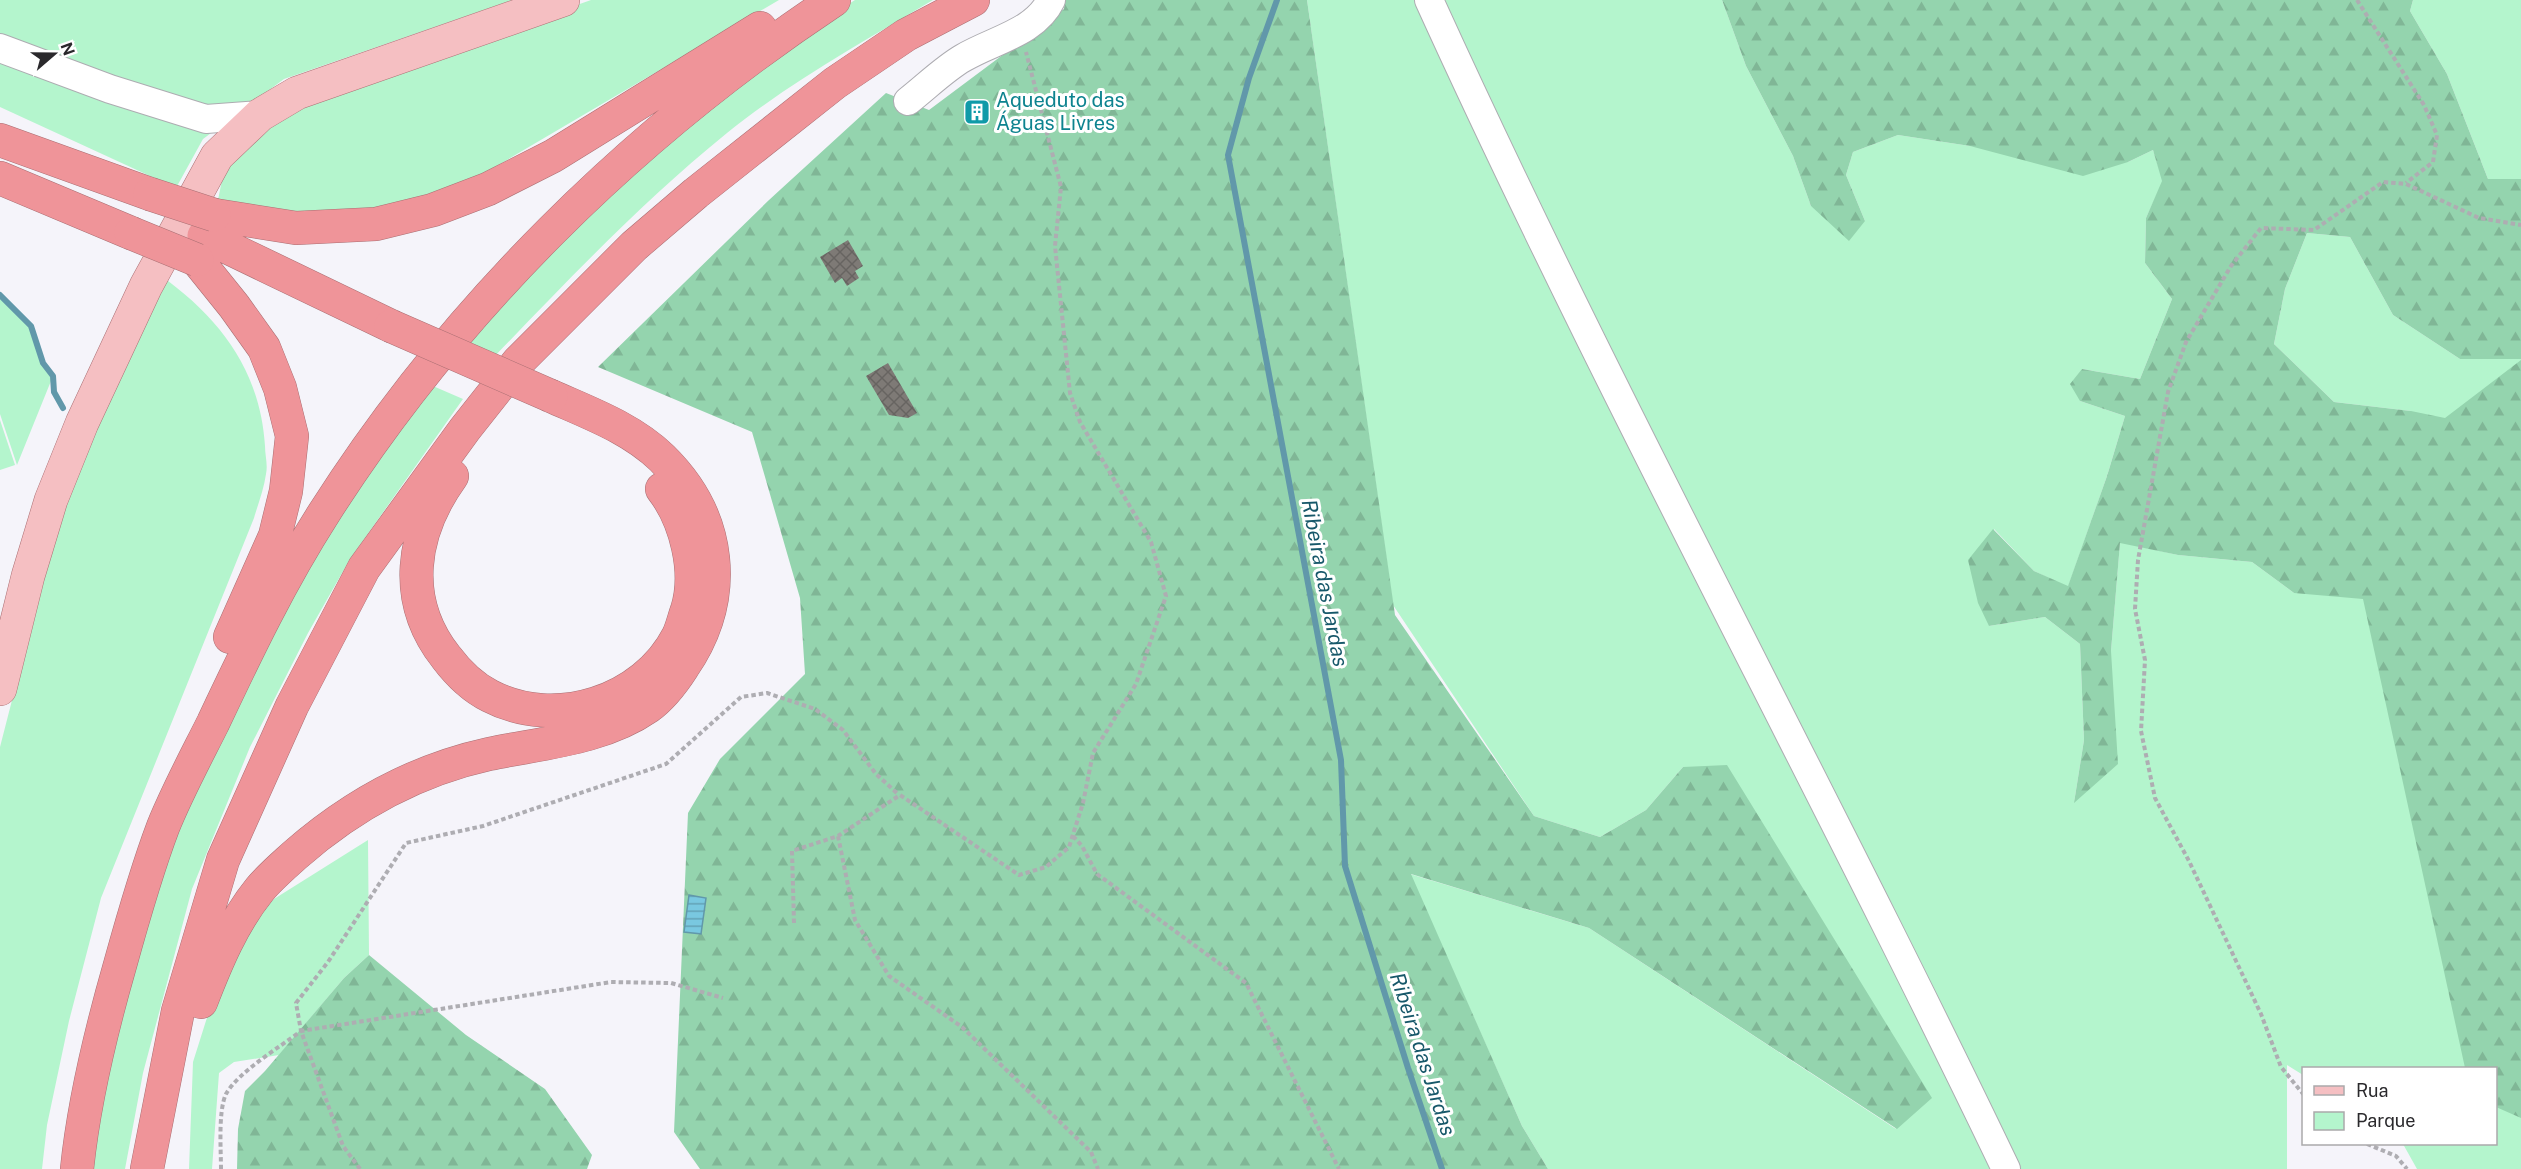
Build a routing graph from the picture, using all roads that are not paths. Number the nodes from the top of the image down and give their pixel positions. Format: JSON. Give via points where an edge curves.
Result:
{"nodes":[{"id":1,"x":563,"y":0,"type":"edge"},
{"id":2,"x":805,"y":0,"type":"edge"},
{"id":3,"x":834,"y":0,"type":"edge"},
{"id":4,"x":973,"y":0,"type":"edge"},
{"id":5,"x":1051,"y":0,"type":"edge"},
{"id":6,"x":1429,"y":0,"type":"edge"},
{"id":7,"x":0,"y":48,"type":"edge"},
{"id":8,"x":908,"y":101,"type":"dead end"},
{"id":9,"x":260,"y":115,"type":"junction"},
{"id":10,"x":0,"y":141,"type":"edge"},
{"id":11,"x":0,"y":178,"type":"edge"},
{"id":12,"x":141,"y":213,"type":"junction"},
{"id":13,"x":205,"y":237,"type":"junction"},
{"id":14,"x":561,"y":321,"type":"junction"},
{"id":15,"x":546,"y":403,"type":"junction"},
{"id":16,"x":0,"y":688,"type":"edge"},
{"id":17,"x":164,"y":824,"type":"junction"},
{"id":18,"x":78,"y":1169,"type":"edge"},
{"id":19,"x":148,"y":1169,"type":"edge"},
{"id":20,"x":2006,"y":1169,"type":"edge"}],
"edges":[{"from":1,"to":9,"type":"main road","via":[[297,93]]},
{"from":2,"to":13,"type":"highway","via":[[553,156],[488,189],[433,210],[376,224]]},
{"from":3,"to":17,"type":"highway","via":[[738,67],[595,187],[487,298],[404,400],[324,512],[265,613]]},
{"from":4,"to":14,"type":"highway","via":[[906,35],[756,143],[634,246]]},
{"from":5,"to":8,"type":"street","via":[[1044,15],[963,58]]},
{"from":6,"to":20,"type":"street","via":[[1511,178]]},
{"from":7,"to":9,"type":"street","via":[[206,119]]},
{"from":9,"to":16,"type":"main road","via":[[217,156],[146,286],[82,423],[51,500]]},
{"from":10,"to":12,"type":"highway"},
{"from":11,"to":12,"type":"highway"},
{"from":12,"to":13,"type":"highway","bridge":true},
{"from":12,"to":13,"type":"highway","bridge":true},
{"from":13,"to":15,"type":"highway","bridge":true,"via":[[386,333]]},
{"from":13,"to":17,"type":"highway","via":[[234,306],[264,348],[280,388],[292,436],[286,491],[275,536],[187,733],[169,787]]},
{"from":14,"to":15,"type":"highway","via":[[442,489],[419,542],[415,575],[420,612],[436,644],[460,676],[489,696],[525,709],[564,710],[597,704],[629,688],[656,668],[679,636],[690,602],[691,569],[672,502],[653,478]]},
{"from":14,"to":19,"type":"highway","via":[[518,362],[364,568],[292,706],[223,860],[178,1011]]},
{"from":15,"to":19,"type":"highway","via":[[622,428],[661,457],[691,493],[708,531],[714,569],[711,608],[697,647],[674,681],[648,706],[613,725],[551,743],[487,755],[420,776],[365,802],[325,829],[286,863],[260,889],[222,950],[189,1029],[173,1108]]},
{"from":17,"to":18,"type":"highway","via":[[140,890],[102,1028]]}]}
